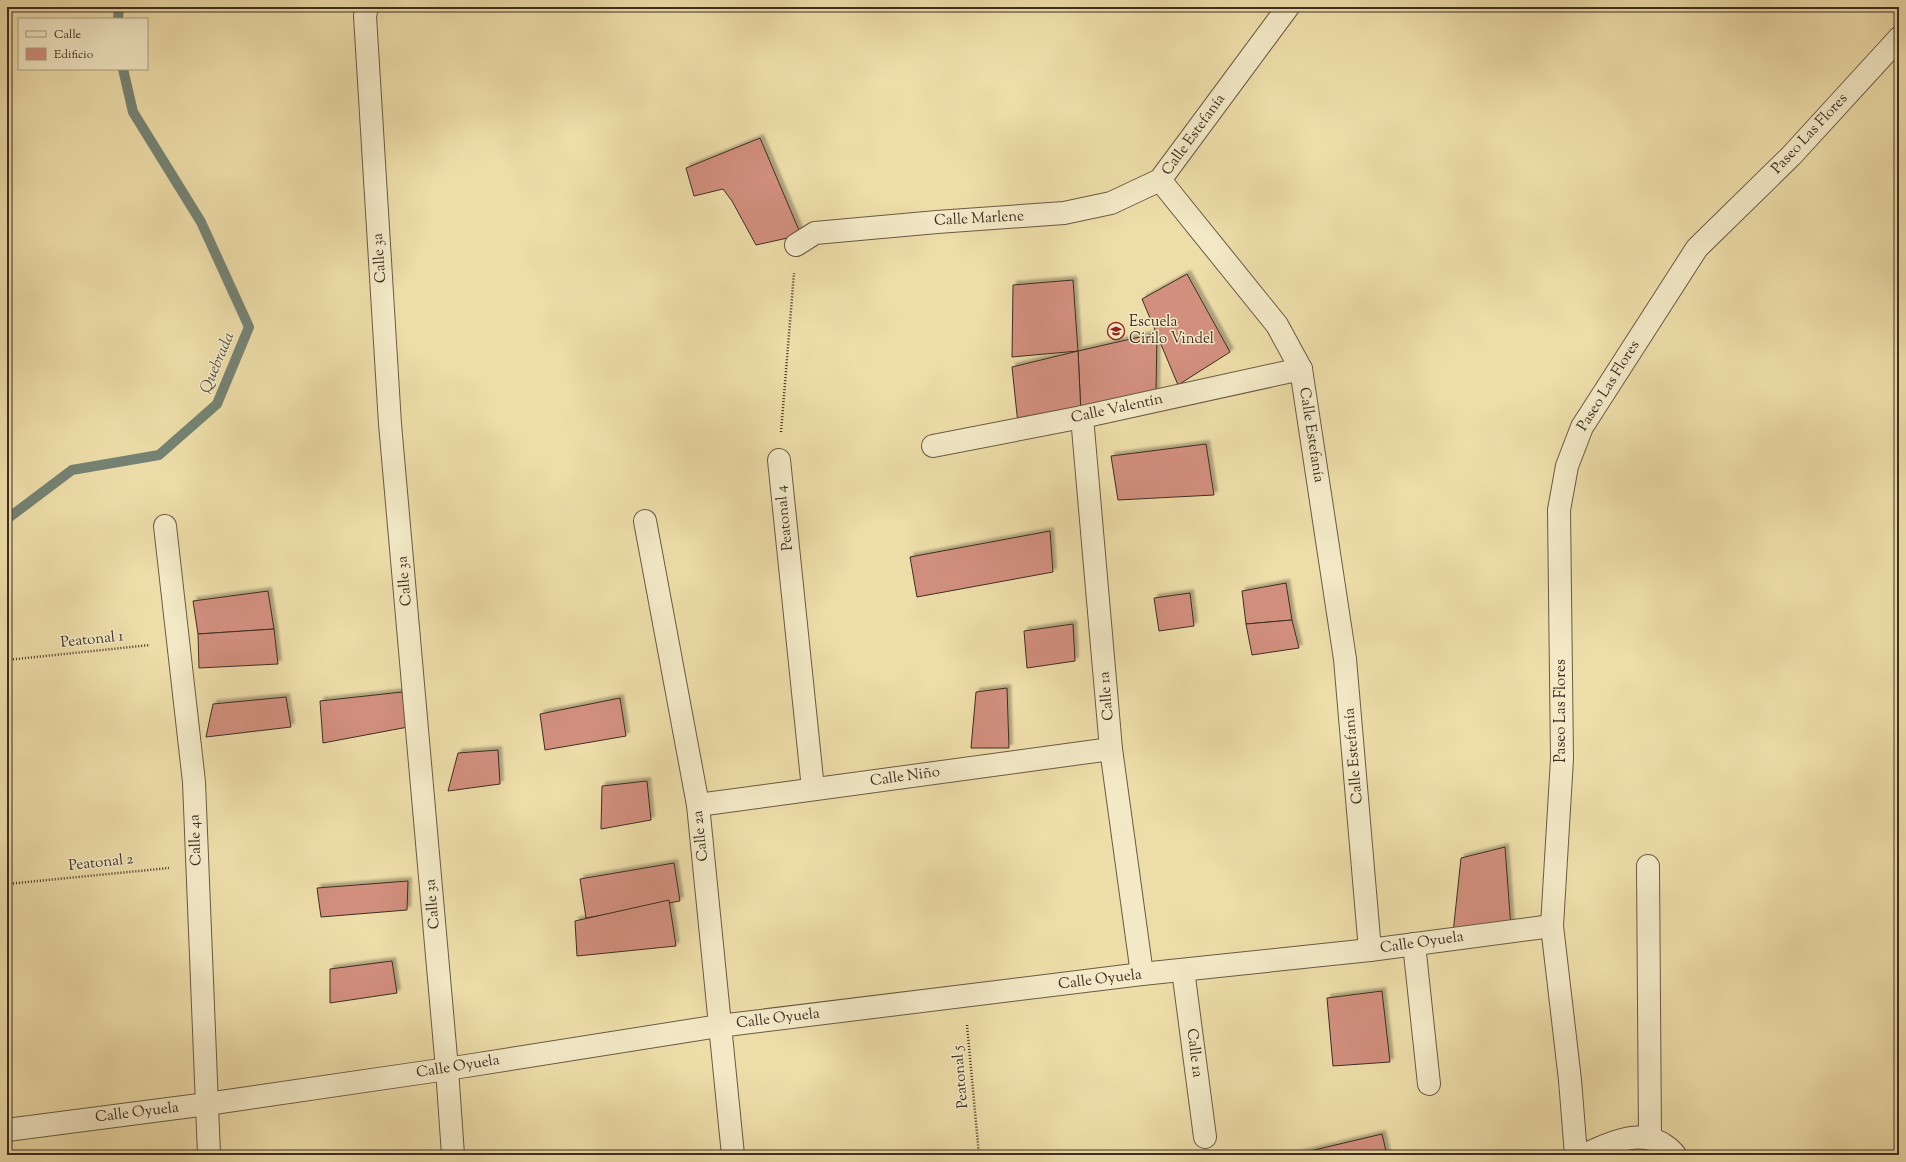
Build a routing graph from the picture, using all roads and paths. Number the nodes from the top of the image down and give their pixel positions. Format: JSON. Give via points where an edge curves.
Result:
{"nodes":[{"id":1,"x":366,"y":7,"type":"edge"},
{"id":2,"x":1288,"y":7,"type":"edge"},
{"id":3,"x":1899,"y":38,"type":"edge"},
{"id":4,"x":1160,"y":180,"type":"junction"},
{"id":5,"x":796,"y":245,"type":"joint"},
{"id":6,"x":1301,"y":368,"type":"junction"},
{"id":7,"x":1082,"y":417,"type":"junction"},
{"id":8,"x":933,"y":446,"type":"dead end"},
{"id":9,"x":779,"y":460,"type":"joint"},
{"id":10,"x":645,"y":521,"type":"dead end"},
{"id":11,"x":165,"y":526,"type":"dead end"},
{"id":12,"x":178,"y":642,"type":"junction"},
{"id":13,"x":7,"y":660,"type":"edge"},
{"id":14,"x":1111,"y":749,"type":"junction"},
{"id":15,"x":813,"y":789,"type":"junction"},
{"id":16,"x":698,"y":805,"type":"junction"},
{"id":17,"x":197,"y":865,"type":"junction"},
{"id":18,"x":1648,"y":866,"type":"dead end"},
{"id":19,"x":7,"y":884,"type":"edge"},
{"id":20,"x":1552,"y":926,"type":"junction"},
{"id":21,"x":1414,"y":944,"type":"junction"},
{"id":22,"x":1370,"y":950,"type":"junction"},
{"id":23,"x":1183,"y":970,"type":"junction"},
{"id":24,"x":1142,"y":974,"type":"junction"},
{"id":25,"x":964,"y":996,"type":"junction"},
{"id":26,"x":720,"y":1026,"type":"junction"},
{"id":27,"x":447,"y":1069,"type":"junction"},
{"id":28,"x":1429,"y":1084,"type":"dead end"},
{"id":29,"x":207,"y":1104,"type":"junction"},
{"id":30,"x":7,"y":1130,"type":"edge"},
{"id":31,"x":1205,"y":1137,"type":"dead end"},
{"id":32,"x":1650,"y":1138,"type":"junction"},
{"id":33,"x":209,"y":1155,"type":"edge"},
{"id":34,"x":453,"y":1155,"type":"edge"},
{"id":35,"x":733,"y":1155,"type":"edge"},
{"id":36,"x":979,"y":1155,"type":"edge"},
{"id":37,"x":1576,"y":1155,"type":"edge"},
{"id":38,"x":1583,"y":1155,"type":"edge"},
{"id":39,"x":1675,"y":1155,"type":"edge"}],
"edges":[{"from":1,"to":27,"type":"street","name":"Calle 3a","via":[[390,424]]},
{"from":2,"to":4,"type":"street","name":"Calle Estefanía"},
{"from":3,"to":20,"type":"street","name":"Paseo Las Flores","via":[[1791,156],[1698,248],[1582,427],[1567,466],[1559,510],[1562,759]]},
{"from":4,"to":5,"type":"street","name":"Calle Marlene","via":[[1112,203],[1064,213],[815,233]]},
{"from":4,"to":6,"type":"street","name":"Calle Estefanía","via":[[1277,324]]},
{"from":5,"to":9,"type":"path"},
{"from":6,"to":7,"type":"street","name":"Calle Valentín"},
{"from":6,"to":22,"type":"street","name":"Calle Estefanía","via":[[1345,659]]},
{"from":7,"to":8,"type":"street","name":"Calle Valentín"},
{"from":7,"to":14,"type":"street","name":"Calle 1a"},
{"from":9,"to":15,"type":"street","name":"Peatonal 4"},
{"from":10,"to":16,"type":"street","name":"Calle 2a"},
{"from":11,"to":12,"type":"street","name":"Calle 4a"},
{"from":12,"to":13,"type":"path","name":"Peatonal 1"},
{"from":12,"to":17,"type":"street","name":"Calle 4a","via":[[194,782]]},
{"from":14,"to":15,"type":"street","name":"Calle Niño"},
{"from":14,"to":24,"type":"street","name":"Calle 1a"},
{"from":15,"to":16,"type":"street","name":"Calle Niño"},
{"from":16,"to":26,"type":"street","name":"Calle 2a"},
{"from":17,"to":19,"type":"path","name":"Peatonal 2"},
{"from":17,"to":29,"type":"street","name":"Calle 4a"},
{"from":18,"to":32,"type":"street"},
{"from":20,"to":21,"type":"street","name":"Calle Oyuela"},
{"from":20,"to":37,"type":"street","name":"Paseo Las Flores"},
{"from":21,"to":22,"type":"street","name":"Calle Oyuela"},
{"from":21,"to":28,"type":"street"},
{"from":22,"to":23,"type":"street","name":"Calle Oyuela"},
{"from":23,"to":24,"type":"street","name":"Calle Oyuela"},
{"from":23,"to":31,"type":"street","name":"Calle 1a"},
{"from":24,"to":25,"type":"street","name":"Calle Oyuela"},
{"from":25,"to":26,"type":"street","name":"Calle Oyuela"},
{"from":25,"to":36,"type":"path","name":"Peatonal 5"},
{"from":26,"to":27,"type":"street","name":"Calle Oyuela"},
{"from":26,"to":35,"type":"street","name":"Calle 2a"},
{"from":27,"to":29,"type":"street","name":"Calle Oyuela"},
{"from":27,"to":34,"type":"street","name":"Calle 3a"},
{"from":29,"to":30,"type":"street","name":"Calle Oyuela"},
{"from":29,"to":33,"type":"street","name":"Calle 4a"},
{"from":32,"to":38,"type":"street","via":[[1628,1138]]},
{"from":32,"to":39,"type":"street","via":[[1672,1149]]}]}
